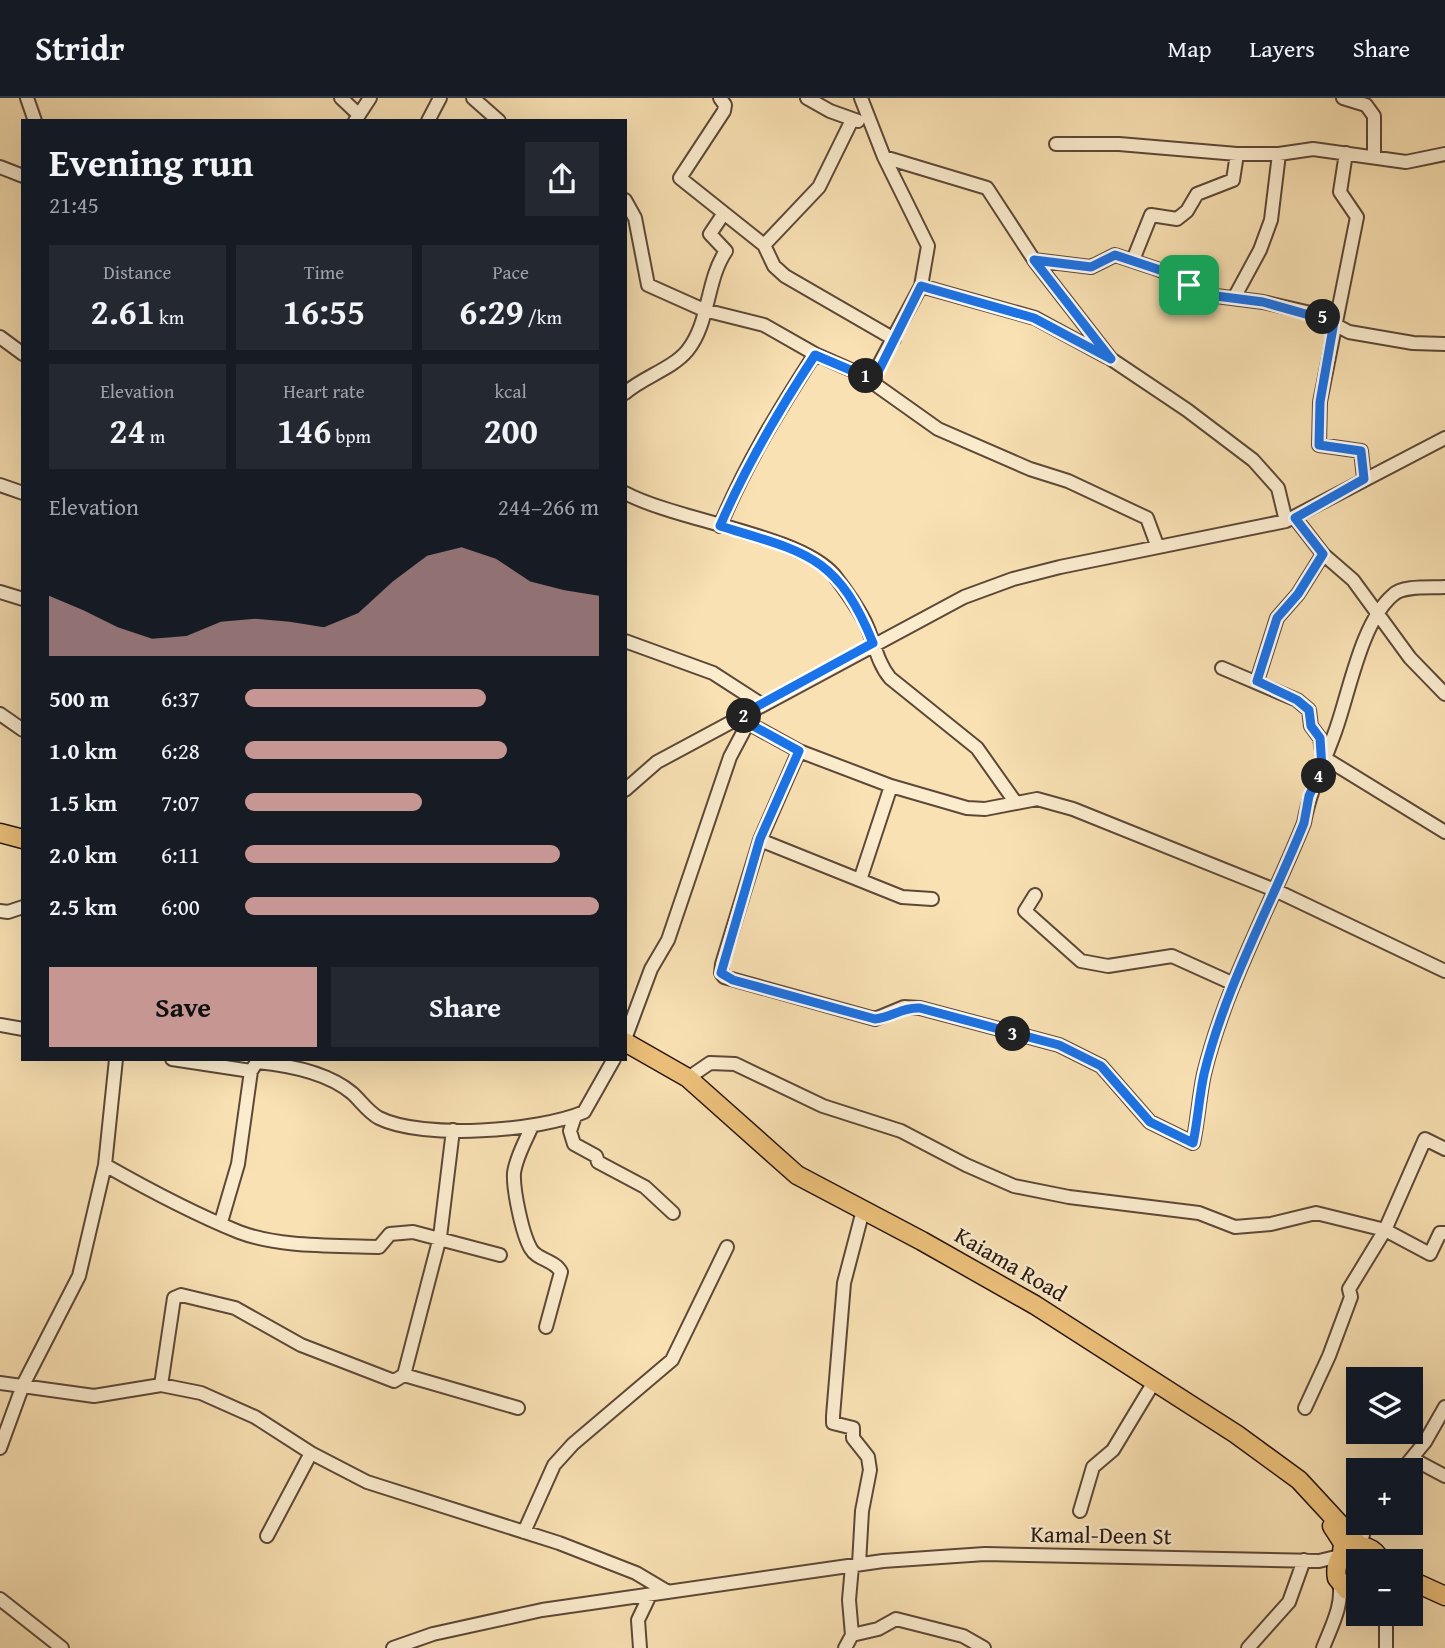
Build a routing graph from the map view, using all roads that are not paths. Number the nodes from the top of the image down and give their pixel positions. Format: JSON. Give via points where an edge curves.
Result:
{"nodes":[{"id":1,"x":27,"y":98,"type":"edge"},
{"id":2,"x":341,"y":98,"type":"edge"},
{"id":3,"x":370,"y":98,"type":"edge"},
{"id":4,"x":440,"y":98,"type":"edge"},
{"id":5,"x":473,"y":98,"type":"edge"},
{"id":6,"x":720,"y":98,"type":"edge"},
{"id":7,"x":807,"y":98,"type":"edge"},
{"id":8,"x":861,"y":98,"type":"edge"},
{"id":9,"x":1343,"y":98,"type":"edge"},
{"id":10,"x":357,"y":118,"type":"edge"},
{"id":11,"x":34,"y":119,"type":"edge"},
{"id":12,"x":429,"y":119,"type":"edge"},
{"id":13,"x":497,"y":119,"type":"edge"},
{"id":14,"x":852,"y":120,"type":"junction"},
{"id":15,"x":870,"y":124,"type":"junction"},
{"id":16,"x":1056,"y":144,"type":"dead end"},
{"id":17,"x":1346,"y":153,"type":"junction"},
{"id":18,"x":1237,"y":154,"type":"junction"},
{"id":19,"x":1279,"y":154,"type":"junction"},
{"id":20,"x":1445,"y":154,"type":"edge"},
{"id":21,"x":884,"y":157,"type":"junction"},
{"id":22,"x":1374,"y":157,"type":"junction"},
{"id":23,"x":0,"y":167,"type":"edge"},
{"id":24,"x":21,"y":175,"type":"edge"},
{"id":25,"x":627,"y":204,"type":"edge"},
{"id":26,"x":724,"y":212,"type":"junction"},
{"id":27,"x":764,"y":244,"type":"junction"},
{"id":28,"x":1034,"y":260,"type":"junction"},
{"id":29,"x":1133,"y":260,"type":"junction"},
{"id":30,"x":921,"y":286,"type":"junction"},
{"id":31,"x":1234,"y":298,"type":"junction"},
{"id":32,"x":704,"y":310,"type":"junction"},
{"id":33,"x":1334,"y":322,"type":"junction"},
{"id":34,"x":0,"y":337,"type":"edge"},
{"id":35,"x":894,"y":339,"type":"junction"},
{"id":36,"x":1445,"y":344,"type":"edge"},
{"id":37,"x":21,"y":353,"type":"edge"},
{"id":38,"x":815,"y":355,"type":"junction"},
{"id":39,"x":1111,"y":359,"type":"junction"},
{"id":40,"x":874,"y":380,"type":"junction"},
{"id":41,"x":627,"y":392,"type":"edge"},
{"id":42,"x":1445,"y":438,"type":"edge"},
{"id":43,"x":1364,"y":479,"type":"junction"},
{"id":44,"x":0,"y":485,"type":"edge"},
{"id":45,"x":21,"y":492,"type":"edge"},
{"id":46,"x":627,"y":494,"type":"edge"},
{"id":47,"x":1291,"y":519,"type":"junction"},
{"id":48,"x":720,"y":526,"type":"junction"},
{"id":49,"x":1157,"y":545,"type":"junction"},
{"id":50,"x":1323,"y":554,"type":"junction"},
{"id":51,"x":1445,"y":587,"type":"edge"},
{"id":52,"x":0,"y":592,"type":"edge"},
{"id":53,"x":21,"y":598,"type":"edge"},
{"id":54,"x":1377,"y":615,"type":"junction"},
{"id":55,"x":627,"y":642,"type":"edge"},
{"id":56,"x":873,"y":643,"type":"junction"},
{"id":57,"x":1222,"y":668,"type":"dead end"},
{"id":58,"x":1257,"y":681,"type":"junction"},
{"id":59,"x":1445,"y":694,"type":"edge"},
{"id":60,"x":761,"y":704,"type":"junction"},
{"id":61,"x":0,"y":715,"type":"edge"},
{"id":62,"x":746,"y":719,"type":"junction"},
{"id":63,"x":21,"y":729,"type":"edge"},
{"id":64,"x":799,"y":751,"type":"junction"},
{"id":65,"x":1323,"y":757,"type":"junction"},
{"id":66,"x":891,"y":786,"type":"junction"},
{"id":67,"x":627,"y":788,"type":"edge"},
{"id":68,"x":1016,"y":803,"type":"junction"},
{"id":69,"x":0,"y":824,"type":"edge"},
{"id":70,"x":21,"y":830,"type":"edge"},
{"id":71,"x":1445,"y":832,"type":"edge"},
{"id":72,"x":0,"y":833,"type":"edge"},
{"id":73,"x":21,"y":838,"type":"edge"},
{"id":74,"x":760,"y":839,"type":"junction"},
{"id":75,"x":860,"y":880,"type":"junction"},
{"id":76,"x":1277,"y":891,"type":"junction"},
{"id":77,"x":1035,"y":895,"type":"dead end"},
{"id":78,"x":932,"y":899,"type":"dead end"},
{"id":79,"x":21,"y":908,"type":"edge"},
{"id":80,"x":0,"y":911,"type":"edge"},
{"id":81,"x":1445,"y":971,"type":"edge"},
{"id":82,"x":1234,"y":984,"type":"junction"},
{"id":83,"x":0,"y":1025,"type":"edge"},
{"id":84,"x":21,"y":1029,"type":"edge"},
{"id":85,"x":627,"y":1035,"type":"edge"},
{"id":86,"x":627,"y":1041,"type":"edge"},
{"id":87,"x":627,"y":1052,"type":"edge"},
{"id":88,"x":116,"y":1061,"type":"edge"},
{"id":89,"x":204,"y":1061,"type":"edge"},
{"id":90,"x":613,"y":1061,"type":"edge"},
{"id":91,"x":252,"y":1064,"type":"edge"},
{"id":92,"x":688,"y":1078,"type":"junction"},
{"id":93,"x":575,"y":1116,"type":"junction"},
{"id":94,"x":532,"y":1125,"type":"junction"},
{"id":95,"x":453,"y":1130,"type":"junction"},
{"id":96,"x":1445,"y":1149,"type":"edge"},
{"id":97,"x":105,"y":1165,"type":"junction"},
{"id":98,"x":673,"y":1213,"type":"dead end"},
{"id":99,"x":861,"y":1218,"type":"junction"},
{"id":100,"x":221,"y":1222,"type":"junction"},
{"id":101,"x":1385,"y":1230,"type":"junction"},
{"id":102,"x":1445,"y":1233,"type":"edge"},
{"id":103,"x":440,"y":1237,"type":"junction"},
{"id":104,"x":727,"y":1247,"type":"dead end"},
{"id":105,"x":500,"y":1255,"type":"dead end"},
{"id":106,"x":545,"y":1328,"type":"dead end"},
{"id":107,"x":404,"y":1376,"type":"junction"},
{"id":108,"x":0,"y":1383,"type":"edge"},
{"id":109,"x":23,"y":1385,"type":"junction"},
{"id":110,"x":161,"y":1385,"type":"junction"},
{"id":111,"x":1151,"y":1387,"type":"junction"},
{"id":112,"x":1445,"y":1407,"type":"edge"},
{"id":113,"x":518,"y":1408,"type":"dead end"},
{"id":114,"x":1305,"y":1408,"type":"dead end"},
{"id":115,"x":0,"y":1448,"type":"edge"},
{"id":116,"x":311,"y":1453,"type":"junction"},
{"id":117,"x":1414,"y":1458,"type":"edge"},
{"id":118,"x":1423,"y":1464,"type":"edge"},
{"id":119,"x":1445,"y":1476,"type":"edge"},
{"id":120,"x":1080,"y":1511,"type":"dead end"},
{"id":121,"x":524,"y":1532,"type":"junction"},
{"id":122,"x":267,"y":1536,"type":"dead end"},
{"id":123,"x":1369,"y":1549,"type":"edge"},
{"id":124,"x":1304,"y":1560,"type":"junction"},
{"id":125,"x":1346,"y":1564,"type":"edge"},
{"id":126,"x":855,"y":1565,"type":"junction"},
{"id":127,"x":1339,"y":1566,"type":"junction"},
{"id":128,"x":1423,"y":1586,"type":"edge"},
{"id":129,"x":1346,"y":1587,"type":"edge"},
{"id":130,"x":668,"y":1592,"type":"junction"},
{"id":131,"x":1423,"y":1594,"type":"edge"},
{"id":132,"x":650,"y":1595,"type":"junction"},
{"id":133,"x":1445,"y":1596,"type":"edge"},
{"id":134,"x":0,"y":1599,"type":"edge"},
{"id":135,"x":1445,"y":1602,"type":"edge"},
{"id":136,"x":1346,"y":1603,"type":"edge"},
{"id":137,"x":1338,"y":1610,"type":"junction"},
{"id":138,"x":1386,"y":1626,"type":"edge"},
{"id":139,"x":852,"y":1635,"type":"junction"},
{"id":140,"x":61,"y":1648,"type":"edge"},
{"id":141,"x":393,"y":1648,"type":"edge"},
{"id":142,"x":640,"y":1648,"type":"edge"},
{"id":143,"x":845,"y":1648,"type":"edge"},
{"id":144,"x":984,"y":1648,"type":"edge"},
{"id":145,"x":1248,"y":1648,"type":"edge"},
{"id":146,"x":1323,"y":1648,"type":"edge"},
{"id":147,"x":1386,"y":1648,"type":"edge"}],
"edges":[{"from":1,"to":11,"type":"street"},
{"from":2,"to":10,"type":"street"},
{"from":3,"to":10,"type":"street"},
{"from":4,"to":12,"type":"street"},
{"from":5,"to":13,"type":"street"},
{"from":6,"to":26,"type":"street","via":[[724,111],[680,178]]},
{"from":7,"to":14,"type":"street"},
{"from":8,"to":15,"type":"street"},
{"from":9,"to":22,"type":"street","via":[[1366,106],[1374,116]]},
{"from":14,"to":15,"type":"street"},
{"from":14,"to":27,"type":"street","via":[[819,187]]},
{"from":15,"to":21,"type":"street"},
{"from":16,"to":18,"type":"street"},
{"from":17,"to":19,"type":"street","via":[[1313,149]]},
{"from":17,"to":22,"type":"street"},
{"from":17,"to":33,"type":"street","via":[[1340,192],[1357,217]]},
{"from":18,"to":19,"type":"street"},
{"from":18,"to":29,"type":"street","via":[[1233,180],[1197,194],[1177,219],[1152,215]]},
{"from":19,"to":31,"type":"street","via":[[1271,220],[1261,250]]},
{"from":20,"to":22,"type":"street","via":[[1406,162]]},
{"from":21,"to":28,"type":"street","via":[[987,188]]},
{"from":21,"to":30,"type":"street","via":[[928,246]]},
{"from":23,"to":24,"type":"street"},
{"from":25,"to":32,"type":"street","via":[[635,218],[648,285]]},
{"from":26,"to":27,"type":"street"},
{"from":26,"to":32,"type":"street","via":[[710,234],[726,251],[712,275]]},
{"from":27,"to":35,"type":"street","via":[[774,266],[785,276]]},
{"from":28,"to":29,"type":"street","via":[[1091,267],[1115,255]]},
{"from":28,"to":39,"type":"street"},
{"from":29,"to":31,"type":"street","via":[[1216,296]]},
{"from":30,"to":35,"type":"street"},
{"from":30,"to":39,"type":"street","via":[[1034,318]]},
{"from":31,"to":33,"type":"street"},
{"from":32,"to":38,"type":"street","via":[[764,325]]},
{"from":32,"to":41,"type":"street","via":[[682,356]]},
{"from":33,"to":36,"type":"street","via":[[1349,332],[1413,344]]},
{"from":33,"to":43,"type":"street","via":[[1320,402],[1319,445],[1361,451]]},
{"from":34,"to":37,"type":"street"},
{"from":35,"to":40,"type":"street"},
{"from":38,"to":40,"type":"street"},
{"from":38,"to":48,"type":"street","via":[[772,421]]},
{"from":39,"to":47,"type":"street","via":[[1253,460],[1278,488]]},
{"from":40,"to":49,"type":"street","via":[[938,429],[1147,518]]},
{"from":42,"to":43,"type":"street"},
{"from":43,"to":47,"type":"street"},
{"from":44,"to":45,"type":"street"},
{"from":46,"to":48,"type":"street"},
{"from":47,"to":49,"type":"street"},
{"from":47,"to":50,"type":"street"},
{"from":48,"to":56,"type":"street","via":[[799,550],[818,561],[833,574],[863,618]]},
{"from":49,"to":56,"type":"street","via":[[1013,579],[964,597]]},
{"from":50,"to":54,"type":"street","via":[[1353,580]]},
{"from":50,"to":58,"type":"street","via":[[1277,618]]},
{"from":51,"to":54,"type":"street","via":[[1399,591]]},
{"from":52,"to":53,"type":"street"},
{"from":54,"to":59,"type":"street"},
{"from":54,"to":65,"type":"street"},
{"from":55,"to":60,"type":"street","via":[[713,673]]},
{"from":56,"to":60,"type":"street"},
{"from":56,"to":68,"type":"street","via":[[881,668],[977,748]]},
{"from":57,"to":58,"type":"street"},
{"from":58,"to":65,"type":"street","via":[[1309,710]]},
{"from":60,"to":62,"type":"street"},
{"from":61,"to":63,"type":"street"},
{"from":62,"to":64,"type":"street"},
{"from":62,"to":67,"type":"street","via":[[657,762]]},
{"from":62,"to":85,"type":"street","via":[[668,940],[651,969]]},
{"from":64,"to":66,"type":"street"},
{"from":64,"to":74,"type":"street"},
{"from":65,"to":71,"type":"street"},
{"from":65,"to":76,"type":"street"},
{"from":66,"to":68,"type":"street","via":[[967,808]]},
{"from":66,"to":75,"type":"street"},
{"from":68,"to":76,"type":"street","via":[[1037,799],[1062,805]]},
{"from":69,"to":70,"type":"highway"},
{"from":72,"to":73,"type":"highway"},
{"from":74,"to":75,"type":"street"},
{"from":74,"to":82,"type":"street","via":[[722,964],[724,977],[875,1019],[904,1007],[920,1008],[1059,1045],[1101,1066],[1150,1122],[1193,1143],[1203,1076]]},
{"from":75,"to":78,"type":"street","via":[[902,897]]},
{"from":76,"to":81,"type":"street"},
{"from":76,"to":82,"type":"street"},
{"from":77,"to":82,"type":"street","via":[[1025,911],[1081,961],[1108,966],[1172,956]]},
{"from":79,"to":80,"type":"street"},
{"from":83,"to":84,"type":"street"},
{"from":86,"to":92,"type":"highway","name":"Kaiama Road"},
{"from":87,"to":99,"type":"highway","name":"Kaiama Road","via":[[688,1086],[790,1179]]},
{"from":88,"to":97,"type":"street"},
{"from":89,"to":91,"type":"street"},
{"from":90,"to":93,"type":"street","via":[[589,1106]]},
{"from":91,"to":95,"type":"street","via":[[265,1062],[317,1073],[393,1124]]},
{"from":91,"to":100,"type":"street","via":[[239,1164]]},
{"from":92,"to":101,"type":"street","via":[[710,1063],[735,1063],[823,1106],[901,1131],[1014,1186],[1199,1213],[1235,1227],[1316,1213]]},
{"from":92,"to":123,"type":"highway","name":"Kaiama Road","via":[[797,1175],[1034,1305],[1256,1448],[1309,1490]]},
{"from":93,"to":94,"type":"street"},
{"from":93,"to":98,"type":"street","via":[[570,1131],[574,1144],[611,1171],[645,1187]]},
{"from":94,"to":95,"type":"street"},
{"from":94,"to":106,"type":"street","via":[[515,1178],[532,1252],[561,1272]]},
{"from":95,"to":103,"type":"street"},
{"from":96,"to":101,"type":"street","via":[[1425,1139]]},
{"from":97,"to":100,"type":"street","via":[[191,1213]]},
{"from":97,"to":109,"type":"street","via":[[79,1276]]},
{"from":99,"to":111,"type":"highway","name":"Kaiama Road","via":[[973,1276]]},
{"from":99,"to":126,"type":"street","via":[[844,1283],[832,1416],[833,1423],[853,1429],[853,1438],[868,1457],[870,1470]]},
{"from":100,"to":103,"type":"street","via":[[240,1232],[304,1243],[379,1247],[393,1233]]},
{"from":101,"to":102,"type":"street","via":[[1430,1254],[1440,1233]]},
{"from":101,"to":114,"type":"street","via":[[1349,1289],[1351,1297]]},
{"from":103,"to":105,"type":"street"},
{"from":103,"to":107,"type":"street"},
{"from":104,"to":121,"type":"street","via":[[672,1360],[554,1465]]},
{"from":107,"to":110,"type":"street","via":[[394,1381],[301,1345],[235,1308],[181,1295],[174,1298]]},
{"from":107,"to":113,"type":"street"},
{"from":108,"to":109,"type":"street"},
{"from":109,"to":110,"type":"street","via":[[94,1396]]},
{"from":109,"to":115,"type":"street"},
{"from":110,"to":116,"type":"street","via":[[225,1402]]},
{"from":111,"to":120,"type":"street","via":[[1113,1450],[1093,1467]]},
{"from":111,"to":127,"type":"highway","name":"Kaiama Road","via":[[1293,1484],[1339,1535],[1344,1546]]},
{"from":112,"to":117,"type":"street"},
{"from":116,"to":121,"type":"street","via":[[367,1482]]},
{"from":116,"to":122,"type":"street"},
{"from":118,"to":119,"type":"street"},
{"from":121,"to":130,"type":"street","via":[[636,1573]]},
{"from":124,"to":126,"type":"street","name":"Kamal-Deen St","via":[[985,1555]]},
{"from":124,"to":127,"type":"street","name":"Kamal-Deen St"},
{"from":124,"to":145,"type":"street","via":[[1289,1601]]},
{"from":125,"to":127,"type":"highway"},
{"from":126,"to":130,"type":"street","name":"Kamal-Deen St"},
{"from":126,"to":139,"type":"street","via":[[849,1600]]},
{"from":127,"to":129,"type":"highway"},
{"from":127,"to":137,"type":"street"},
{"from":128,"to":133,"type":"highway"},
{"from":130,"to":132,"type":"street","name":"Kamal-Deen St"},
{"from":131,"to":135,"type":"highway"},
{"from":132,"to":141,"type":"street","name":"Kamal-Deen St","via":[[488,1620]]},
{"from":132,"to":142,"type":"street","via":[[638,1620]]},
{"from":134,"to":140,"type":"street"},
{"from":136,"to":137,"type":"street"},
{"from":137,"to":146,"type":"street"},
{"from":138,"to":147,"type":"street"},
{"from":139,"to":143,"type":"street"},
{"from":139,"to":144,"type":"street","via":[[896,1619],[963,1636]]}]}
